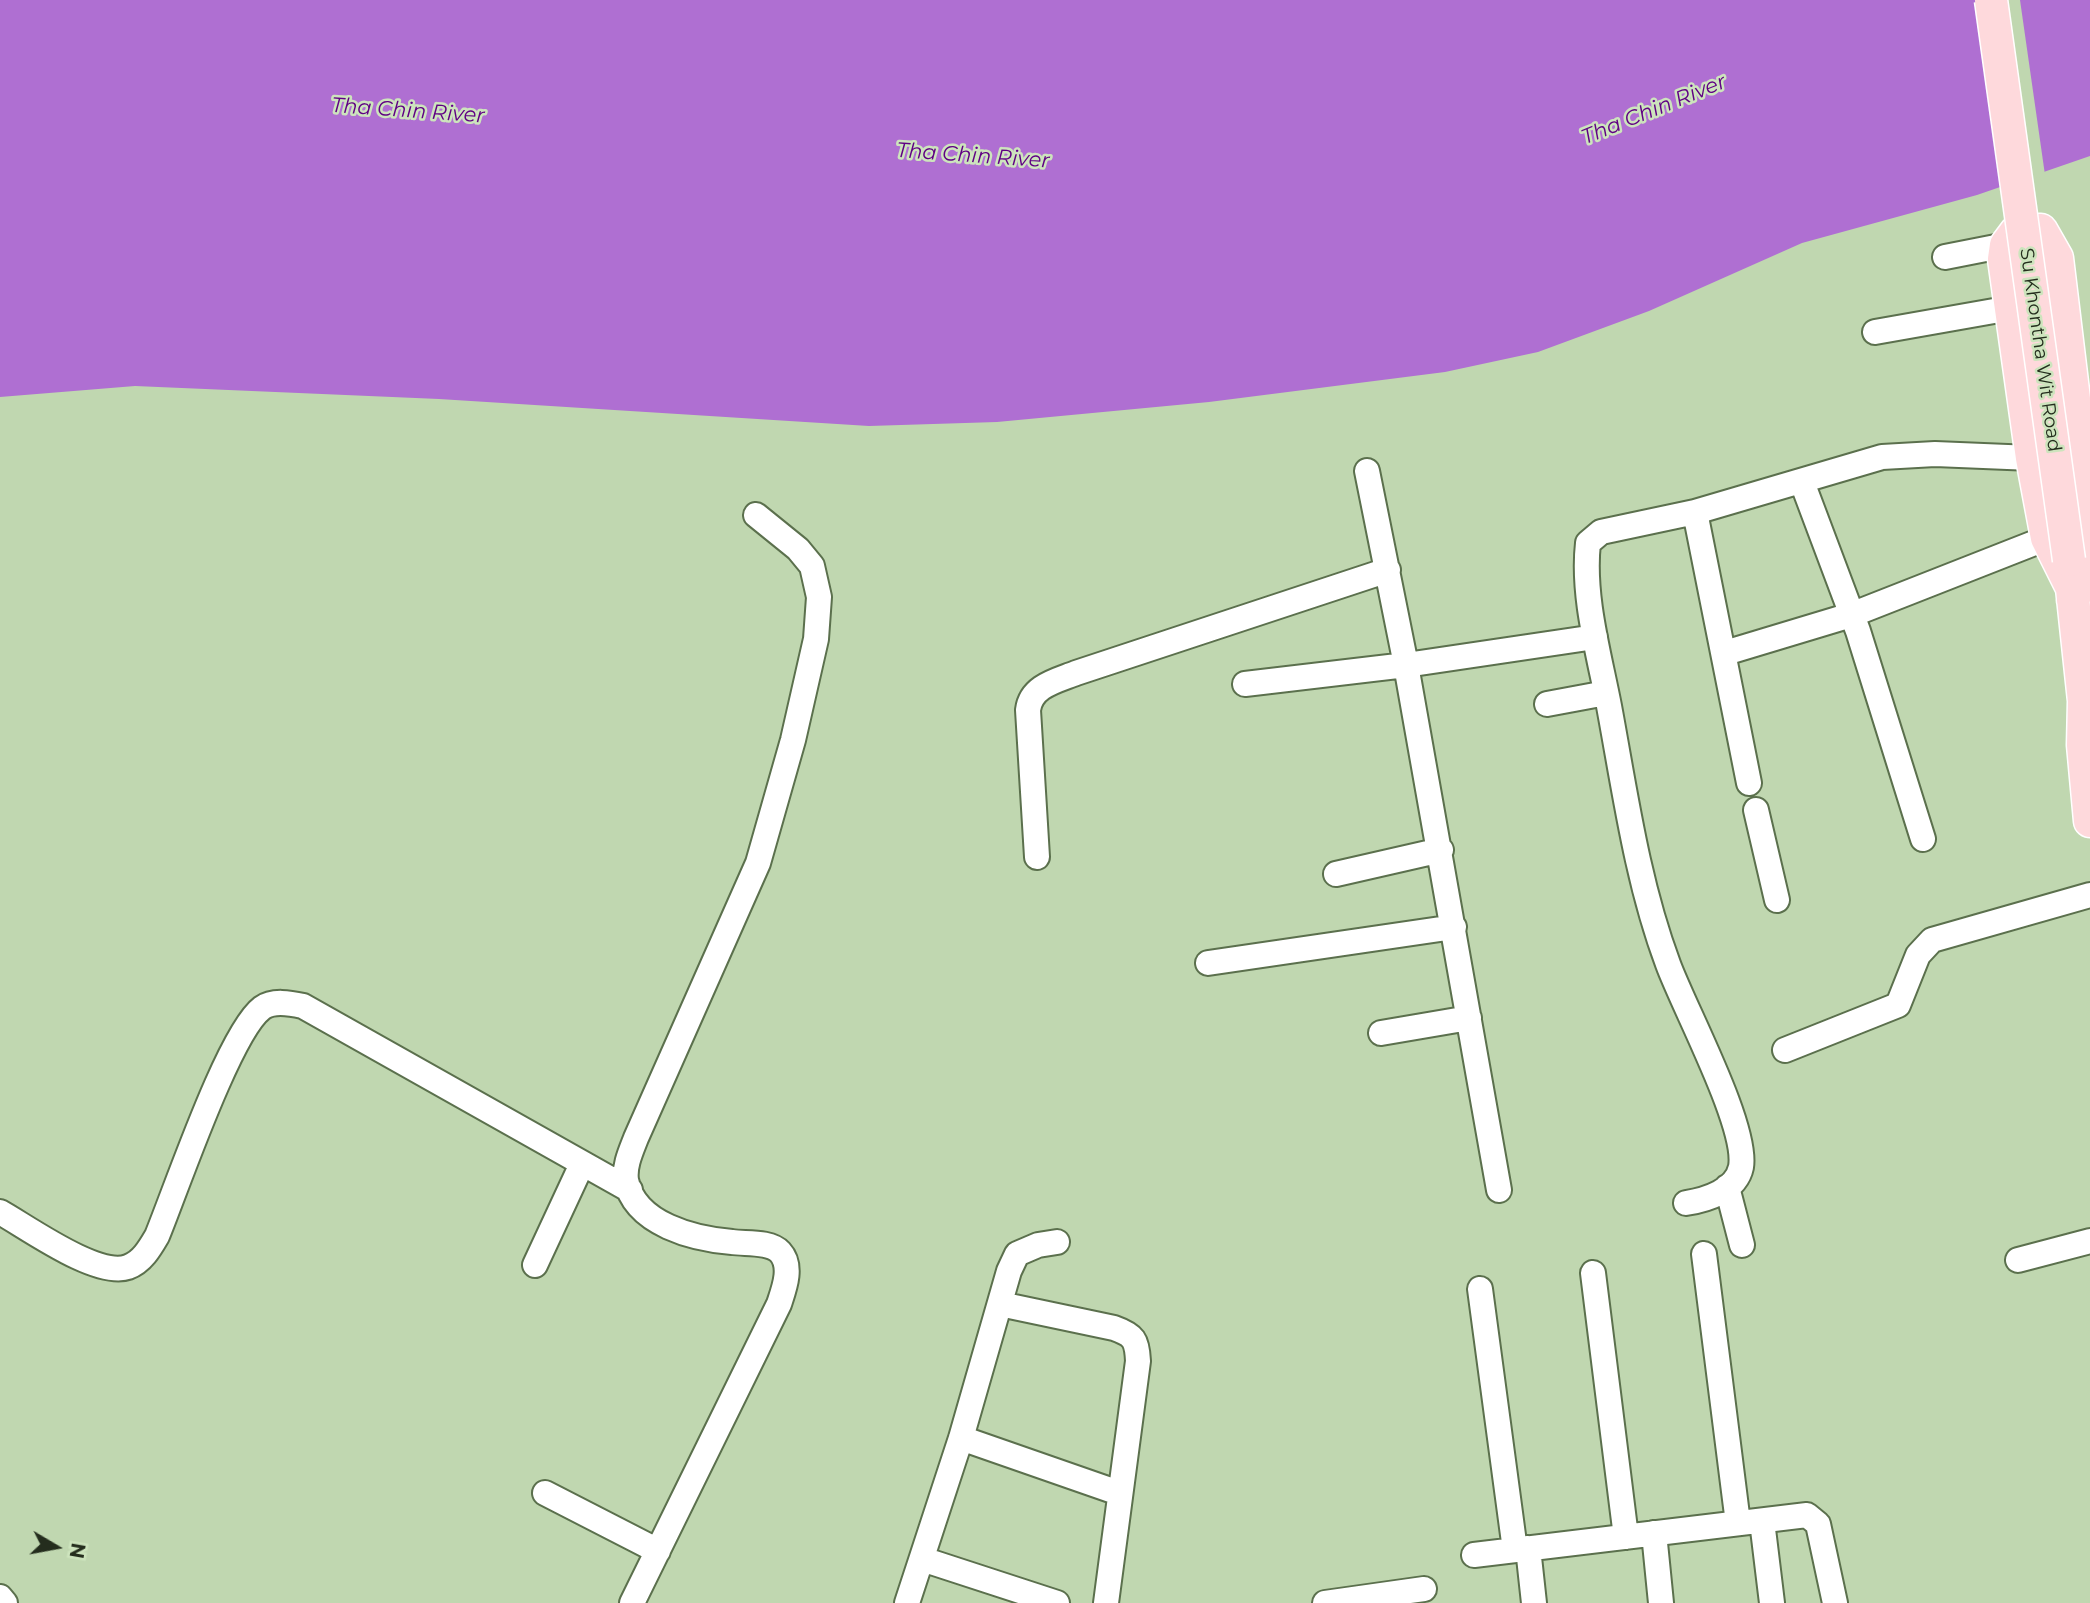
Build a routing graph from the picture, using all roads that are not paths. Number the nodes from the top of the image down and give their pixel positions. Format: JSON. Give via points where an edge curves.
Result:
{"nodes":[{"id":1,"x":1992,"y":0,"type":"edge"},
{"id":2,"x":2006,"y":245,"type":"junction"},
{"id":3,"x":1945,"y":257,"type":"dead end"},
{"id":4,"x":2011,"y":308,"type":"junction"},
{"id":5,"x":1875,"y":332,"type":"dead end"},
{"id":6,"x":2032,"y":458,"type":"junction"},
{"id":7,"x":1367,"y":471,"type":"dead end"},
{"id":8,"x":1802,"y":482,"type":"junction"},
{"id":9,"x":1695,"y":512,"type":"junction"},
{"id":10,"x":756,"y":515,"type":"dead end"},
{"id":11,"x":2089,"y":515,"type":"edge"},
{"id":12,"x":1388,"y":570,"type":"junction"},
{"id":13,"x":2065,"y":571,"type":"junction"},
{"id":14,"x":1851,"y":615,"type":"junction"},
{"id":15,"x":1595,"y":636,"type":"junction"},
{"id":16,"x":1724,"y":653,"type":"junction"},
{"id":17,"x":1406,"y":665,"type":"junction"},
{"id":18,"x":1245,"y":684,"type":"dead end"},
{"id":19,"x":2086,"y":691,"type":"edge"},
{"id":20,"x":1606,"y":693,"type":"junction"},
{"id":21,"x":1547,"y":704,"type":"dead end"},
{"id":22,"x":1749,"y":783,"type":"dead end"},
{"id":23,"x":1756,"y":810,"type":"dead end"},
{"id":24,"x":2090,"y":813,"type":"edge"},
{"id":25,"x":1923,"y":839,"type":"dead end"},
{"id":26,"x":1441,"y":850,"type":"junction"},
{"id":27,"x":1037,"y":857,"type":"dead end"},
{"id":28,"x":1336,"y":874,"type":"dead end"},
{"id":29,"x":2090,"y":895,"type":"edge"},
{"id":30,"x":1777,"y":900,"type":"dead end"},
{"id":31,"x":1454,"y":928,"type":"junction"},
{"id":32,"x":1208,"y":963,"type":"dead end"},
{"id":33,"x":1469,"y":1018,"type":"junction"},
{"id":34,"x":1381,"y":1033,"type":"dead end"},
{"id":35,"x":1784,"y":1050,"type":"dead end"},
{"id":36,"x":582,"y":1164,"type":"junction"},
{"id":37,"x":1727,"y":1187,"type":"junction"},
{"id":38,"x":1499,"y":1190,"type":"dead end"},
{"id":39,"x":630,"y":1191,"type":"junction"},
{"id":40,"x":1686,"y":1203,"type":"dead end"},
{"id":41,"x":0,"y":1212,"type":"edge"},
{"id":42,"x":2090,"y":1241,"type":"edge"},
{"id":43,"x":1057,"y":1242,"type":"dead end"},
{"id":44,"x":1742,"y":1245,"type":"dead end"},
{"id":45,"x":1704,"y":1254,"type":"dead end"},
{"id":46,"x":2018,"y":1260,"type":"dead end"},
{"id":47,"x":535,"y":1265,"type":"dead end"},
{"id":48,"x":1593,"y":1273,"type":"dead end"},
{"id":49,"x":1480,"y":1289,"type":"dead end"},
{"id":50,"x":1000,"y":1304,"type":"junction"},
{"id":51,"x":961,"y":1438,"type":"junction"},
{"id":52,"x":545,"y":1493,"type":"dead end"},
{"id":53,"x":1119,"y":1493,"type":"junction"},
{"id":54,"x":1750,"y":1522,"type":"junction"},
{"id":55,"x":1654,"y":1533,"type":"junction"},
{"id":56,"x":1626,"y":1536,"type":"junction"},
{"id":57,"x":1522,"y":1549,"type":"junction"},
{"id":58,"x":658,"y":1550,"type":"junction"},
{"id":59,"x":1474,"y":1555,"type":"dead end"},
{"id":60,"x":922,"y":1559,"type":"junction"},
{"id":61,"x":1424,"y":1590,"type":"dead end"},
{"id":62,"x":0,"y":1597,"type":"edge"},
{"id":63,"x":1371,"y":1601,"type":"edge"},
{"id":64,"x":5,"y":1603,"type":"edge"},
{"id":65,"x":632,"y":1603,"type":"edge"},
{"id":66,"x":907,"y":1603,"type":"edge"},
{"id":67,"x":1057,"y":1603,"type":"edge"},
{"id":68,"x":1106,"y":1603,"type":"edge"},
{"id":69,"x":1325,"y":1603,"type":"edge"},
{"id":70,"x":1534,"y":1603,"type":"edge"},
{"id":71,"x":1661,"y":1603,"type":"edge"},
{"id":72,"x":1772,"y":1603,"type":"edge"},
{"id":73,"x":1835,"y":1603,"type":"edge"}],
"edges":[{"from":1,"to":13,"type":"main road","name":"Su Khontha Wit Road","bridge":true},
{"from":2,"to":3,"type":"street"},
{"from":2,"to":4,"type":"main road"},
{"from":2,"to":11,"type":"main road","via":[[2015,233],[2041,230],[2057,258]]},
{"from":4,"to":5,"type":"street"},
{"from":4,"to":6,"type":"main road"},
{"from":6,"to":8,"type":"street","via":[[1882,457]]},
{"from":6,"to":13,"type":"main road"},
{"from":7,"to":12,"type":"street"},
{"from":8,"to":9,"type":"street"},
{"from":8,"to":14,"type":"street"},
{"from":9,"to":15,"type":"street","via":[[1601,532],[1588,543]]},
{"from":9,"to":16,"type":"street"},
{"from":10,"to":39,"type":"street","via":[[812,566],[819,597],[817,639],[758,863],[636,1138],[626,1168]]},
{"from":11,"to":13,"type":"main road","via":[[2085,572]]},
{"from":12,"to":17,"type":"street"},
{"from":12,"to":27,"type":"street","via":[[1039,689],[1030,698],[1028,710]]},
{"from":13,"to":14,"type":"street"},
{"from":13,"to":19,"type":"main road","name":"Su Khontha Wit Road"},
{"from":14,"to":16,"type":"street"},
{"from":14,"to":25,"type":"street"},
{"from":15,"to":17,"type":"street"},
{"from":15,"to":20,"type":"street"},
{"from":16,"to":22,"type":"street"},
{"from":17,"to":18,"type":"street"},
{"from":17,"to":26,"type":"street"},
{"from":19,"to":24,"type":"main road","name":"Su Khontha Wit Road","via":[[2083,745]]},
{"from":20,"to":21,"type":"street"},
{"from":20,"to":37,"type":"street","via":[[1638,864],[1667,963],[1732,1117],[1741,1157],[1740,1170]]},
{"from":23,"to":30,"type":"street"},
{"from":26,"to":28,"type":"street"},
{"from":26,"to":31,"type":"street"},
{"from":29,"to":35,"type":"street","via":[[1932,940],[1919,955],[1898,1005]]},
{"from":31,"to":32,"type":"street"},
{"from":31,"to":33,"type":"street"},
{"from":33,"to":34,"type":"street"},
{"from":33,"to":38,"type":"street"},
{"from":36,"to":39,"type":"street"},
{"from":36,"to":41,"type":"street","via":[[313,1011],[285,1002],[264,1006],[247,1023],[146,1255],[129,1267],[96,1264]]},
{"from":36,"to":47,"type":"street"},
{"from":37,"to":40,"type":"street","via":[[1704,1200]]},
{"from":37,"to":44,"type":"street"},
{"from":39,"to":58,"type":"street","via":[[639,1205],[679,1231],[703,1239],[765,1245],[779,1250],[785,1261],[786,1281],[779,1304]]},
{"from":42,"to":46,"type":"street"},
{"from":43,"to":50,"type":"street","via":[[1017,1254]]},
{"from":45,"to":54,"type":"street"},
{"from":48,"to":56,"type":"street"},
{"from":49,"to":57,"type":"street"},
{"from":50,"to":51,"type":"street"},
{"from":50,"to":53,"type":"street","via":[[1114,1328],[1131,1334],[1137,1342]]},
{"from":51,"to":53,"type":"street"},
{"from":51,"to":60,"type":"street"},
{"from":52,"to":58,"type":"street"},
{"from":53,"to":68,"type":"street"},
{"from":54,"to":55,"type":"street"},
{"from":54,"to":72,"type":"street"},
{"from":54,"to":73,"type":"street","via":[[1807,1515],[1818,1524]]},
{"from":55,"to":56,"type":"street"},
{"from":55,"to":71,"type":"street"},
{"from":56,"to":57,"type":"street"},
{"from":57,"to":59,"type":"street"},
{"from":57,"to":70,"type":"street"},
{"from":58,"to":65,"type":"street"},
{"from":60,"to":66,"type":"street"},
{"from":60,"to":67,"type":"street"},
{"from":61,"to":63,"type":"street"},
{"from":62,"to":64,"type":"street"},
{"from":63,"to":69,"type":"street"}]}
